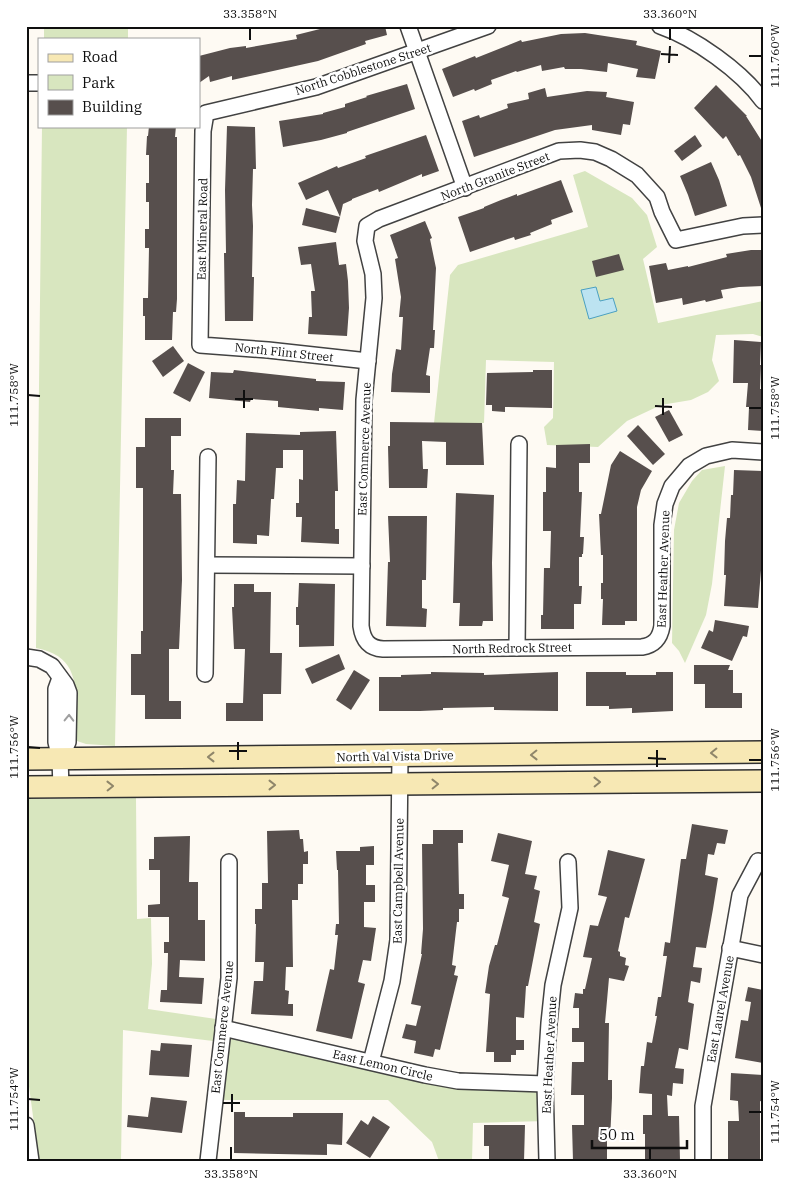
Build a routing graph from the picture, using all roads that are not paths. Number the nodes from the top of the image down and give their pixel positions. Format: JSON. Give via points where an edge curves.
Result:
{"nodes":[{"id":1,"x":408,"y":26,"type":"edge"},
{"id":2,"x":488,"y":26,"type":"edge"},
{"id":3,"x":660,"y":26,"type":"edge"},
{"id":4,"x":416,"y":53,"type":"junction"},
{"id":5,"x":763,"y":101,"type":"edge"},
{"id":6,"x":206,"y":113,"type":"joint"},
{"id":7,"x":465,"y":188,"type":"junction"},
{"id":8,"x":763,"y":225,"type":"edge"},
{"id":9,"x":367,"y":226,"type":"joint"},
{"id":10,"x":200,"y":345,"type":"joint"},
{"id":11,"x":368,"y":361,"type":"junction"},
{"id":12,"x":519,"y":444,"type":"dead end"},
{"id":13,"x":763,"y":452,"type":"edge"},
{"id":14,"x":208,"y":458,"type":"dead end"},
{"id":15,"x":207,"y":565,"type":"junction"},
{"id":16,"x":362,"y":566,"type":"junction"},
{"id":17,"x":656,"y":641,"type":"joint"},
{"id":18,"x":367,"y":644,"type":"joint"},
{"id":19,"x":517,"y":648,"type":"junction"},
{"id":20,"x":26,"y":658,"type":"edge"},
{"id":21,"x":205,"y":674,"type":"dead end"},
{"id":22,"x":763,"y":752,"type":"edge"},
{"id":23,"x":400,"y":756,"type":"junction"},
{"id":24,"x":60,"y":758,"type":"junction"},
{"id":25,"x":26,"y":759,"type":"edge"},
{"id":26,"x":763,"y":781,"type":"edge"},
{"id":27,"x":400,"y":784,"type":"junction"},
{"id":28,"x":61,"y":786,"type":"junction"},
{"id":29,"x":26,"y":787,"type":"edge"},
{"id":30,"x":758,"y":861,"type":"dead end"},
{"id":31,"x":229,"y":862,"type":"dead end"},
{"id":32,"x":568,"y":862,"type":"dead end"},
{"id":33,"x":730,"y":948,"type":"junction"},
{"id":34,"x":763,"y":955,"type":"edge"},
{"id":35,"x":223,"y":1028,"type":"junction"},
{"id":36,"x":371,"y":1062,"type":"junction"},
{"id":37,"x":545,"y":1084,"type":"junction"},
{"id":38,"x":26,"y":1125,"type":"edge"},
{"id":39,"x":31,"y":1161,"type":"edge"},
{"id":40,"x":208,"y":1161,"type":"edge"},
{"id":41,"x":547,"y":1161,"type":"edge"},
{"id":42,"x":703,"y":1161,"type":"edge"}],
"edges":[{"from":1,"to":4,"type":"street"},
{"from":2,"to":4,"type":"street","name":"North Cobblestone Street"},
{"from":3,"to":5,"type":"street","via":[[700,46],[753,87]]},
{"from":4,"to":6,"type":"street","name":"North Cobblestone Street","via":[[316,87]]},
{"from":4,"to":7,"type":"street"},
{"from":6,"to":10,"type":"street","name":"East Mineral Road","via":[[202,131]]},
{"from":7,"to":8,"type":"street","name":"North Granite Street","via":[[559,151],[580,150],[595,152],[629,170],[650,188],[676,240]]},
{"from":7,"to":9,"type":"street","name":"North Granite Street"},
{"from":9,"to":11,"type":"street","name":"East Commerce Avenue","via":[[365,241],[374,298]]},
{"from":10,"to":11,"type":"street","name":"North Flint Street"},
{"from":11,"to":16,"type":"street","name":"East Commerce Avenue","via":[[364,400]]},
{"from":12,"to":19,"type":"street"},
{"from":13,"to":17,"type":"street","name":"East Heather Avenue","via":[[732,450],[697,460],[683,471],[668,495],[662,524],[662,626]]},
{"from":14,"to":15,"type":"street"},
{"from":15,"to":16,"type":"street"},
{"from":15,"to":21,"type":"street"},
{"from":16,"to":18,"type":"street","name":"East Commerce Avenue","via":[[362,626]]},
{"from":17,"to":19,"type":"street","name":"North Redrock Street","via":[[642,647]]},
{"from":18,"to":19,"type":"street","name":"North Redrock Street","via":[[383,649]]},
{"from":20,"to":24,"type":"street","via":[[47,662],[60,678],[56,690],[56,737]]},
{"from":22,"to":23,"type":"main road","name":"North Val Vista Drive","one_way":true},
{"from":23,"to":24,"type":"main road","name":"North Val Vista Drive","one_way":true},
{"from":23,"to":27,"type":"street","name":"East Campbell Avenue"},
{"from":24,"to":25,"type":"main road","name":"North Val Vista Drive"},
{"from":24,"to":28,"type":"street"},
{"from":27,"to":26,"type":"main road","one_way":true},
{"from":28,"to":27,"type":"main road","one_way":true},
{"from":27,"to":36,"type":"street","name":"East Campbell Avenue","via":[[398,940],[392,981]]},
{"from":28,"to":29,"type":"main road"},
{"from":30,"to":33,"type":"street","name":"East Laurel Avenue","via":[[740,895]]},
{"from":31,"to":35,"type":"street","name":"East Commerce Avenue","via":[[230,964]]},
{"from":32,"to":37,"type":"street","name":"East Heather Avenue","via":[[570,908],[552,985]]},
{"from":33,"to":34,"type":"street"},
{"from":33,"to":42,"type":"street","name":"East Laurel Avenue","via":[[702,1106]]},
{"from":35,"to":36,"type":"street","name":"East Lemon Circle"},
{"from":35,"to":40,"type":"street","name":"East Commerce Avenue"},
{"from":36,"to":37,"type":"street","name":"East Lemon Circle","via":[[458,1080]]},
{"from":37,"to":41,"type":"street","name":"East Heather Avenue"},
{"from":38,"to":39,"type":"street"}]}
